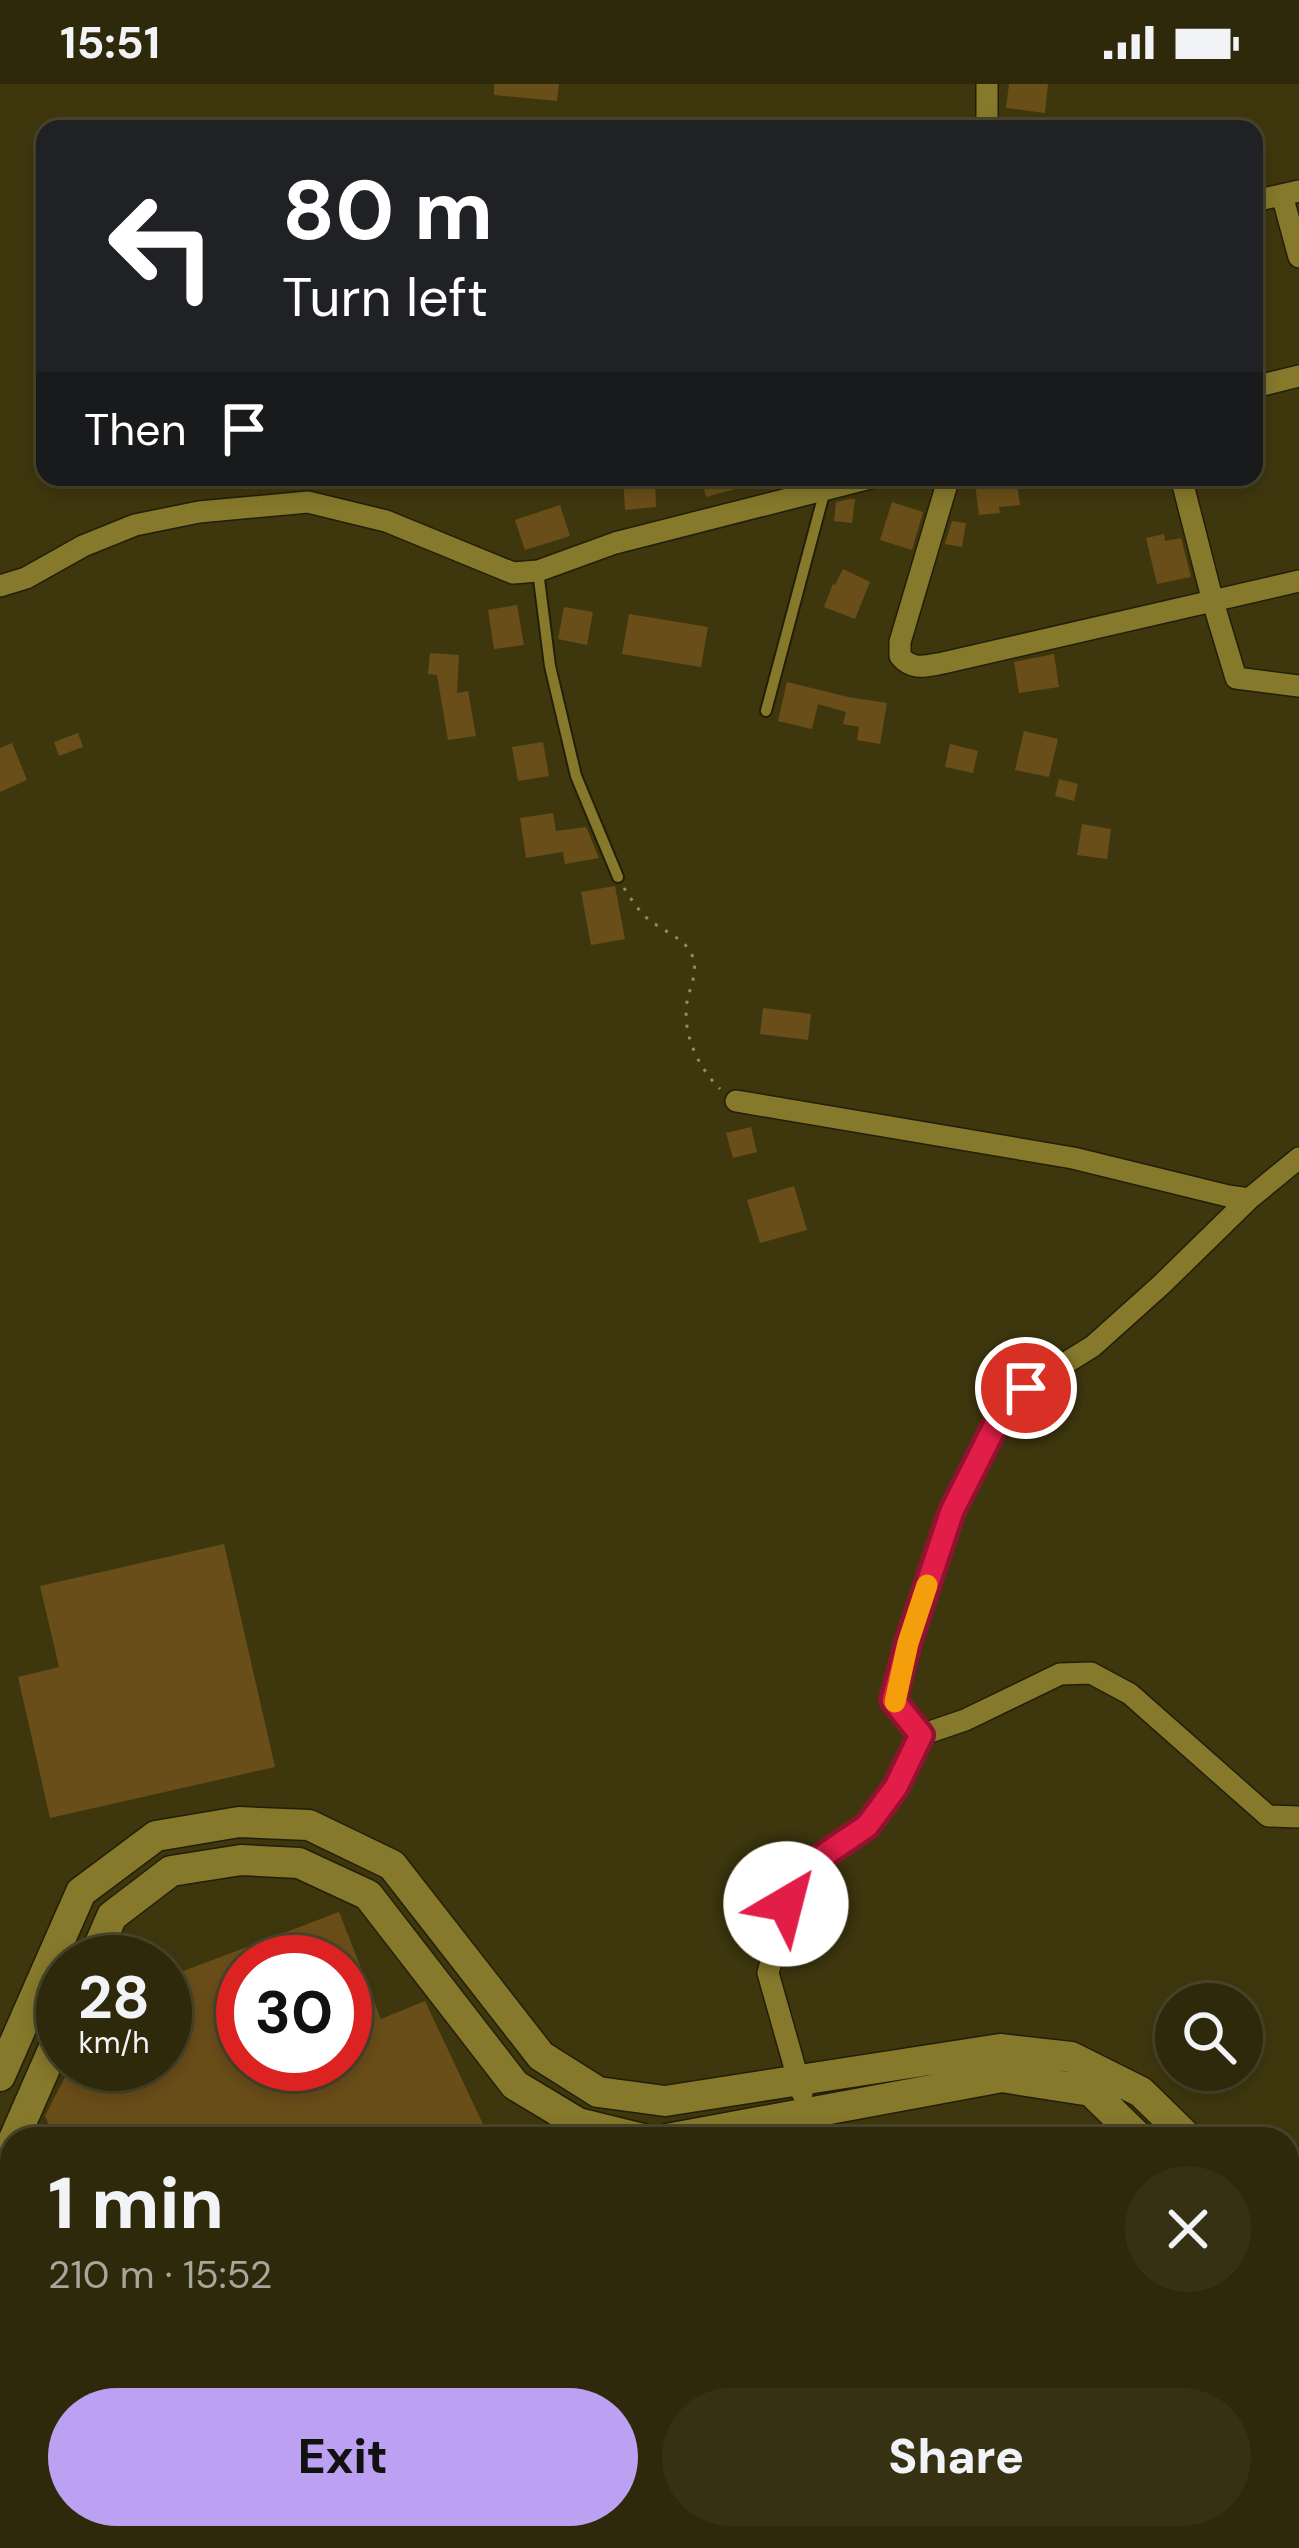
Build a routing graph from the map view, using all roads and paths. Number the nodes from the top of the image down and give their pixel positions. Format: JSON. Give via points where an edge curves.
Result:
{"nodes":[{"id":1,"x":986,"y":84,"type":"edge"},
{"id":2,"x":987,"y":120,"type":"edge"},
{"id":3,"x":1291,"y":193,"type":"edge"},
{"id":4,"x":1299,"y":257,"type":"edge"},
{"id":5,"x":1299,"y":376,"type":"edge"},
{"id":6,"x":1263,"y":385,"type":"edge"},
{"id":7,"x":840,"y":486,"type":"edge"},
{"id":8,"x":946,"y":486,"type":"edge"},
{"id":9,"x":1183,"y":486,"type":"edge"},
{"id":10,"x":825,"y":490,"type":"junction"},
{"id":11,"x":538,"y":571,"type":"junction"},
{"id":12,"x":1299,"y":581,"type":"edge"},
{"id":13,"x":0,"y":586,"type":"edge"},
{"id":14,"x":1213,"y":602,"type":"junction"},
{"id":15,"x":1299,"y":686,"type":"edge"},
{"id":16,"x":766,"y":711,"type":"dead end"},
{"id":17,"x":618,"y":878,"type":"joint"},
{"id":18,"x":736,"y":1100,"type":"joint"},
{"id":19,"x":1299,"y":1158,"type":"edge"},
{"id":20,"x":1249,"y":1199,"type":"junction"},
{"id":21,"x":921,"y":1735,"type":"junction"},
{"id":22,"x":1299,"y":1816,"type":"edge"},
{"id":23,"x":104,"y":1935,"type":"edge"},
{"id":24,"x":0,"y":2076,"type":"edge"},
{"id":25,"x":799,"y":2080,"type":"junction"},
{"id":26,"x":36,"y":2089,"type":"edge"},
{"id":27,"x":808,"y":2113,"type":"junction"},
{"id":28,"x":19,"y":2127,"type":"edge"},
{"id":29,"x":594,"y":2127,"type":"edge"},
{"id":30,"x":732,"y":2127,"type":"edge"},
{"id":31,"x":1128,"y":2127,"type":"edge"},
{"id":32,"x":1177,"y":2127,"type":"edge"}],
"edges":[{"from":1,"to":2,"type":"street"},
{"from":3,"to":4,"type":"street"},
{"from":5,"to":6,"type":"street"},
{"from":7,"to":10,"type":"street"},
{"from":8,"to":14,"type":"street","via":[[900,642],[910,666]]},
{"from":9,"to":14,"type":"street"},
{"from":10,"to":11,"type":"street","via":[[615,543]]},
{"from":10,"to":16,"type":"lane"},
{"from":11,"to":13,"type":"street","via":[[513,573],[386,521],[308,502],[135,525]]},
{"from":11,"to":17,"type":"lane","via":[[576,776]]},
{"from":12,"to":14,"type":"street"},
{"from":14,"to":15,"type":"street","via":[[1236,679]]},
{"from":17,"to":18,"type":"path","via":[[638,909],[690,949],[690,1041],[710,1079]]},
{"from":18,"to":20,"type":"street","via":[[1073,1158]]},
{"from":19,"to":20,"type":"street"},
{"from":20,"to":21,"type":"street","via":[[1093,1346],[1026,1388],[1000,1416],[952,1511],[893,1700]]},
{"from":21,"to":22,"type":"street","via":[[1060,1674],[1090,1673],[1130,1694],[1268,1816]]},
{"from":21,"to":25,"type":"street","via":[[867,1826],[814,1862],[786,1904],[768,1973]]},
{"from":23,"to":29,"type":"street","via":[[112,1916],[171,1871],[241,1860],[299,1862],[368,1895],[515,2085]]},
{"from":24,"to":25,"type":"street","via":[[81,1892],[156,1836],[239,1822],[309,1825],[392,1865],[541,2056],[598,2092],[664,2101]]},
{"from":25,"to":27,"type":"street"},
{"from":25,"to":32,"type":"street","via":[[1000,2049],[1071,2057],[1141,2092]]},
{"from":26,"to":28,"type":"street"},
{"from":27,"to":30,"type":"street"},
{"from":27,"to":31,"type":"street","via":[[1002,2078],[1091,2091]]}]}
